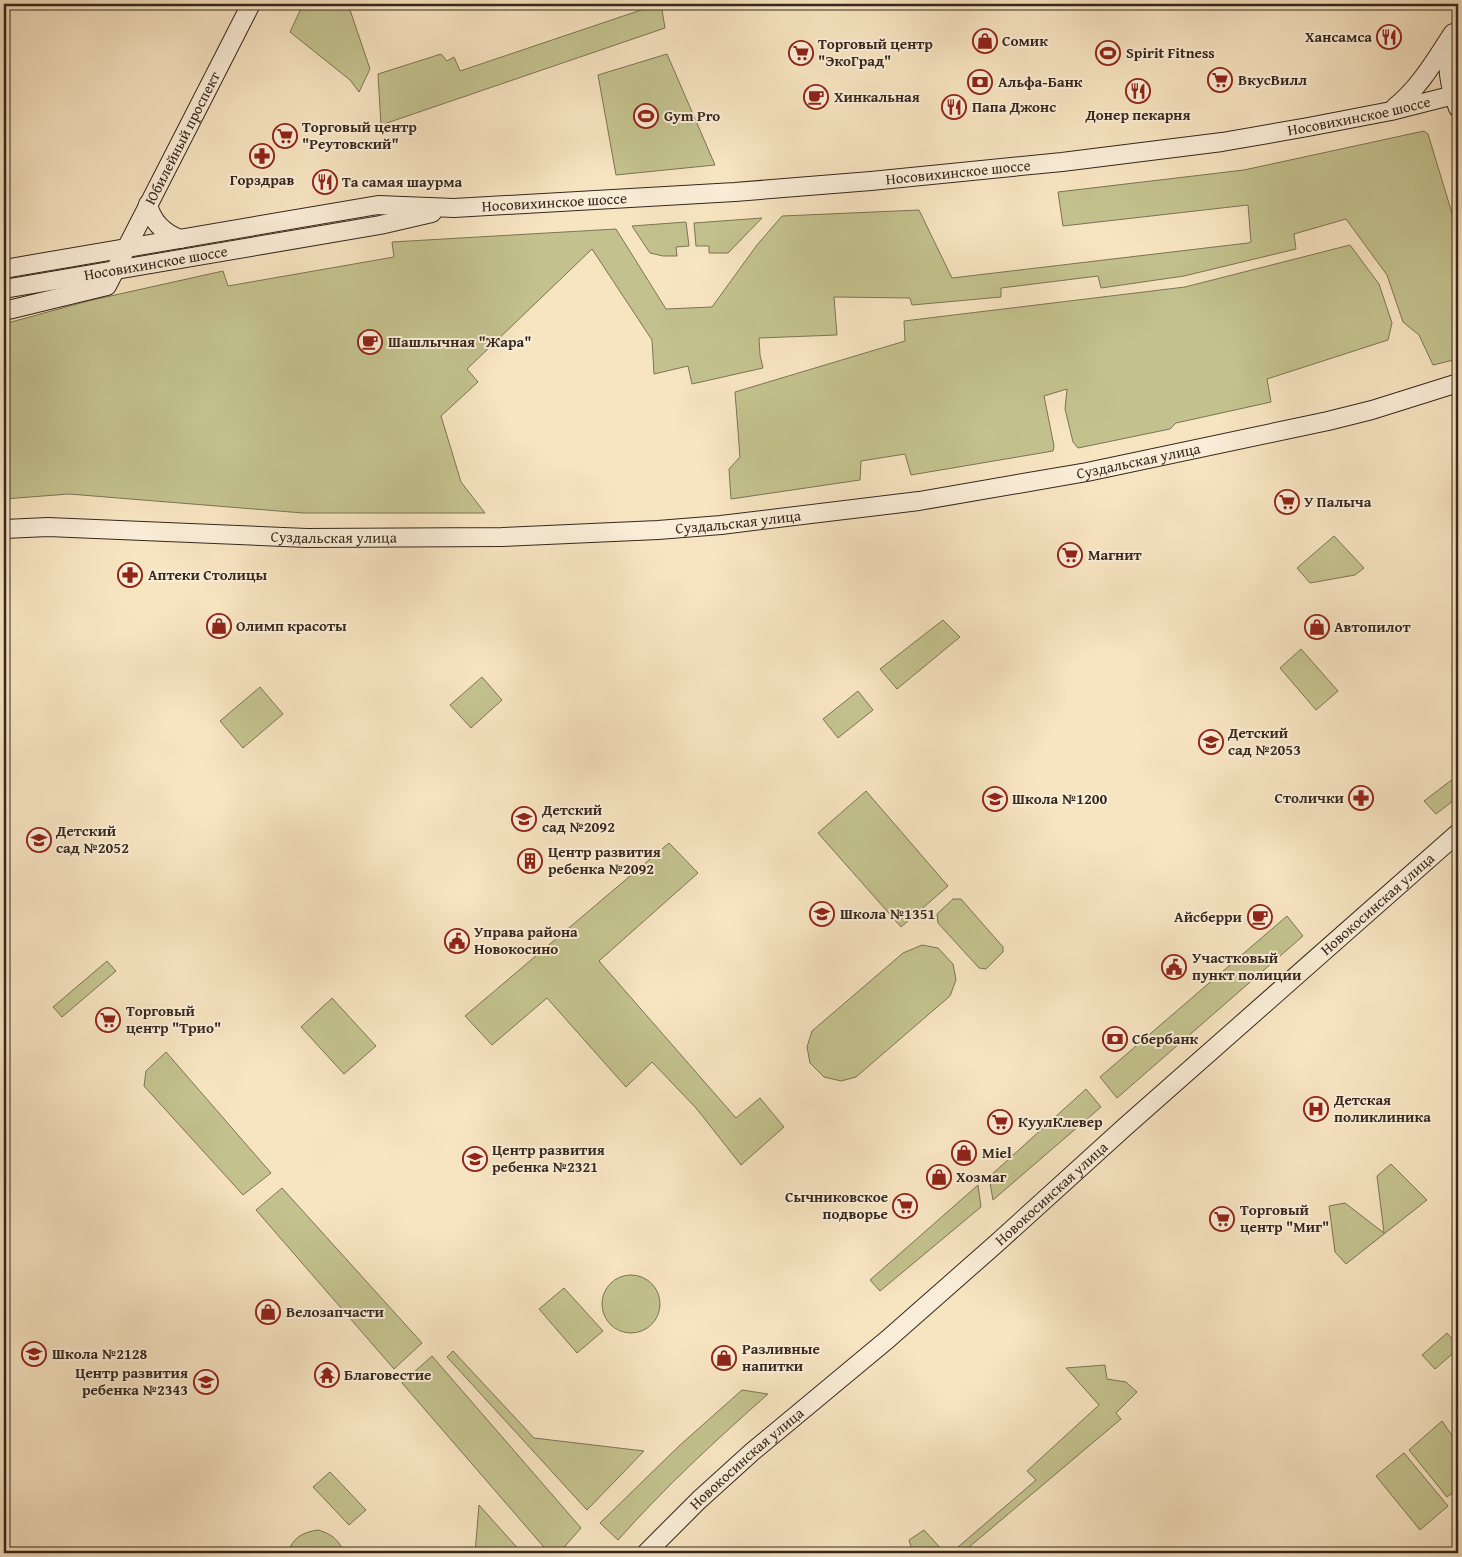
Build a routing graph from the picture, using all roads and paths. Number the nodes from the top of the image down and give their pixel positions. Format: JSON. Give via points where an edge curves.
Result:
{"nodes":[{"id":1,"x":251,"y":4,"type":"edge"},
{"id":2,"x":1457,"y":26,"type":"edge"},
{"id":3,"x":1457,"y":99,"type":"edge"},
{"id":4,"x":1390,"y":111,"type":"junction"},
{"id":5,"x":148,"y":204,"type":"junction"},
{"id":6,"x":454,"y":208,"type":"junction"},
{"id":7,"x":180,"y":239,"type":"junction"},
{"id":8,"x":124,"y":249,"type":"junction"},
{"id":9,"x":4,"y":269,"type":"edge"},
{"id":10,"x":114,"y":270,"type":"junction"},
{"id":11,"x":50,"y":281,"type":"junction"},
{"id":12,"x":4,"y":289,"type":"edge"},
{"id":13,"x":4,"y":298,"type":"edge"},
{"id":14,"x":4,"y":312,"type":"edge"},
{"id":15,"x":1458,"y":383,"type":"edge"},
{"id":16,"x":4,"y":529,"type":"edge"},
{"id":17,"x":1458,"y":833,"type":"edge"},
{"id":18,"x":646,"y":1553,"type":"edge"}],
"edges":[{"from":1,"to":5,"type":"street","name":"Юбилейный проспект"},
{"from":2,"to":3,"type":"street","via":[[1448,69]]},
{"from":2,"to":4,"type":"street","via":[[1421,82]]},
{"from":3,"to":4,"type":"street","name":"Носовихинское шоссе"},
{"from":4,"to":6,"type":"street","name":"Носовихинское шоссе","via":[[1222,142],[1062,162],[792,188]]},
{"from":5,"to":7,"type":"street","via":[[157,224]]},
{"from":5,"to":8,"type":"street","name":"Юбилейный проспект"},
{"from":6,"to":7,"type":"street","name":"Носовихинское шоссе","via":[[378,205]]},
{"from":6,"to":10,"type":"street","name":"Носовихинское шоссе","via":[[380,225]]},
{"from":7,"to":8,"type":"street","name":"Носовихинское шоссе"},
{"from":8,"to":9,"type":"street","name":"Носовихинское шоссе"},
{"from":8,"to":10,"type":"street","name":"Юбилейный проспект"},
{"from":10,"to":11,"type":"street","name":"Носовихинское шоссе"},
{"from":10,"to":14,"type":"street","name":"Юбилейный проспект","via":[[107,286]]},
{"from":11,"to":12,"type":"street","name":"Носовихинское шоссе"},
{"from":11,"to":13,"type":"street"},
{"from":15,"to":16,"type":"street","name":"Суздальская улица","via":[[1328,421],[1087,472],[918,501],[721,525],[474,538],[308,538],[48,527]]},
{"from":17,"to":18,"type":"street","name":"Новокосинская улица","via":[[1032,1212],[752,1452]]}]}
